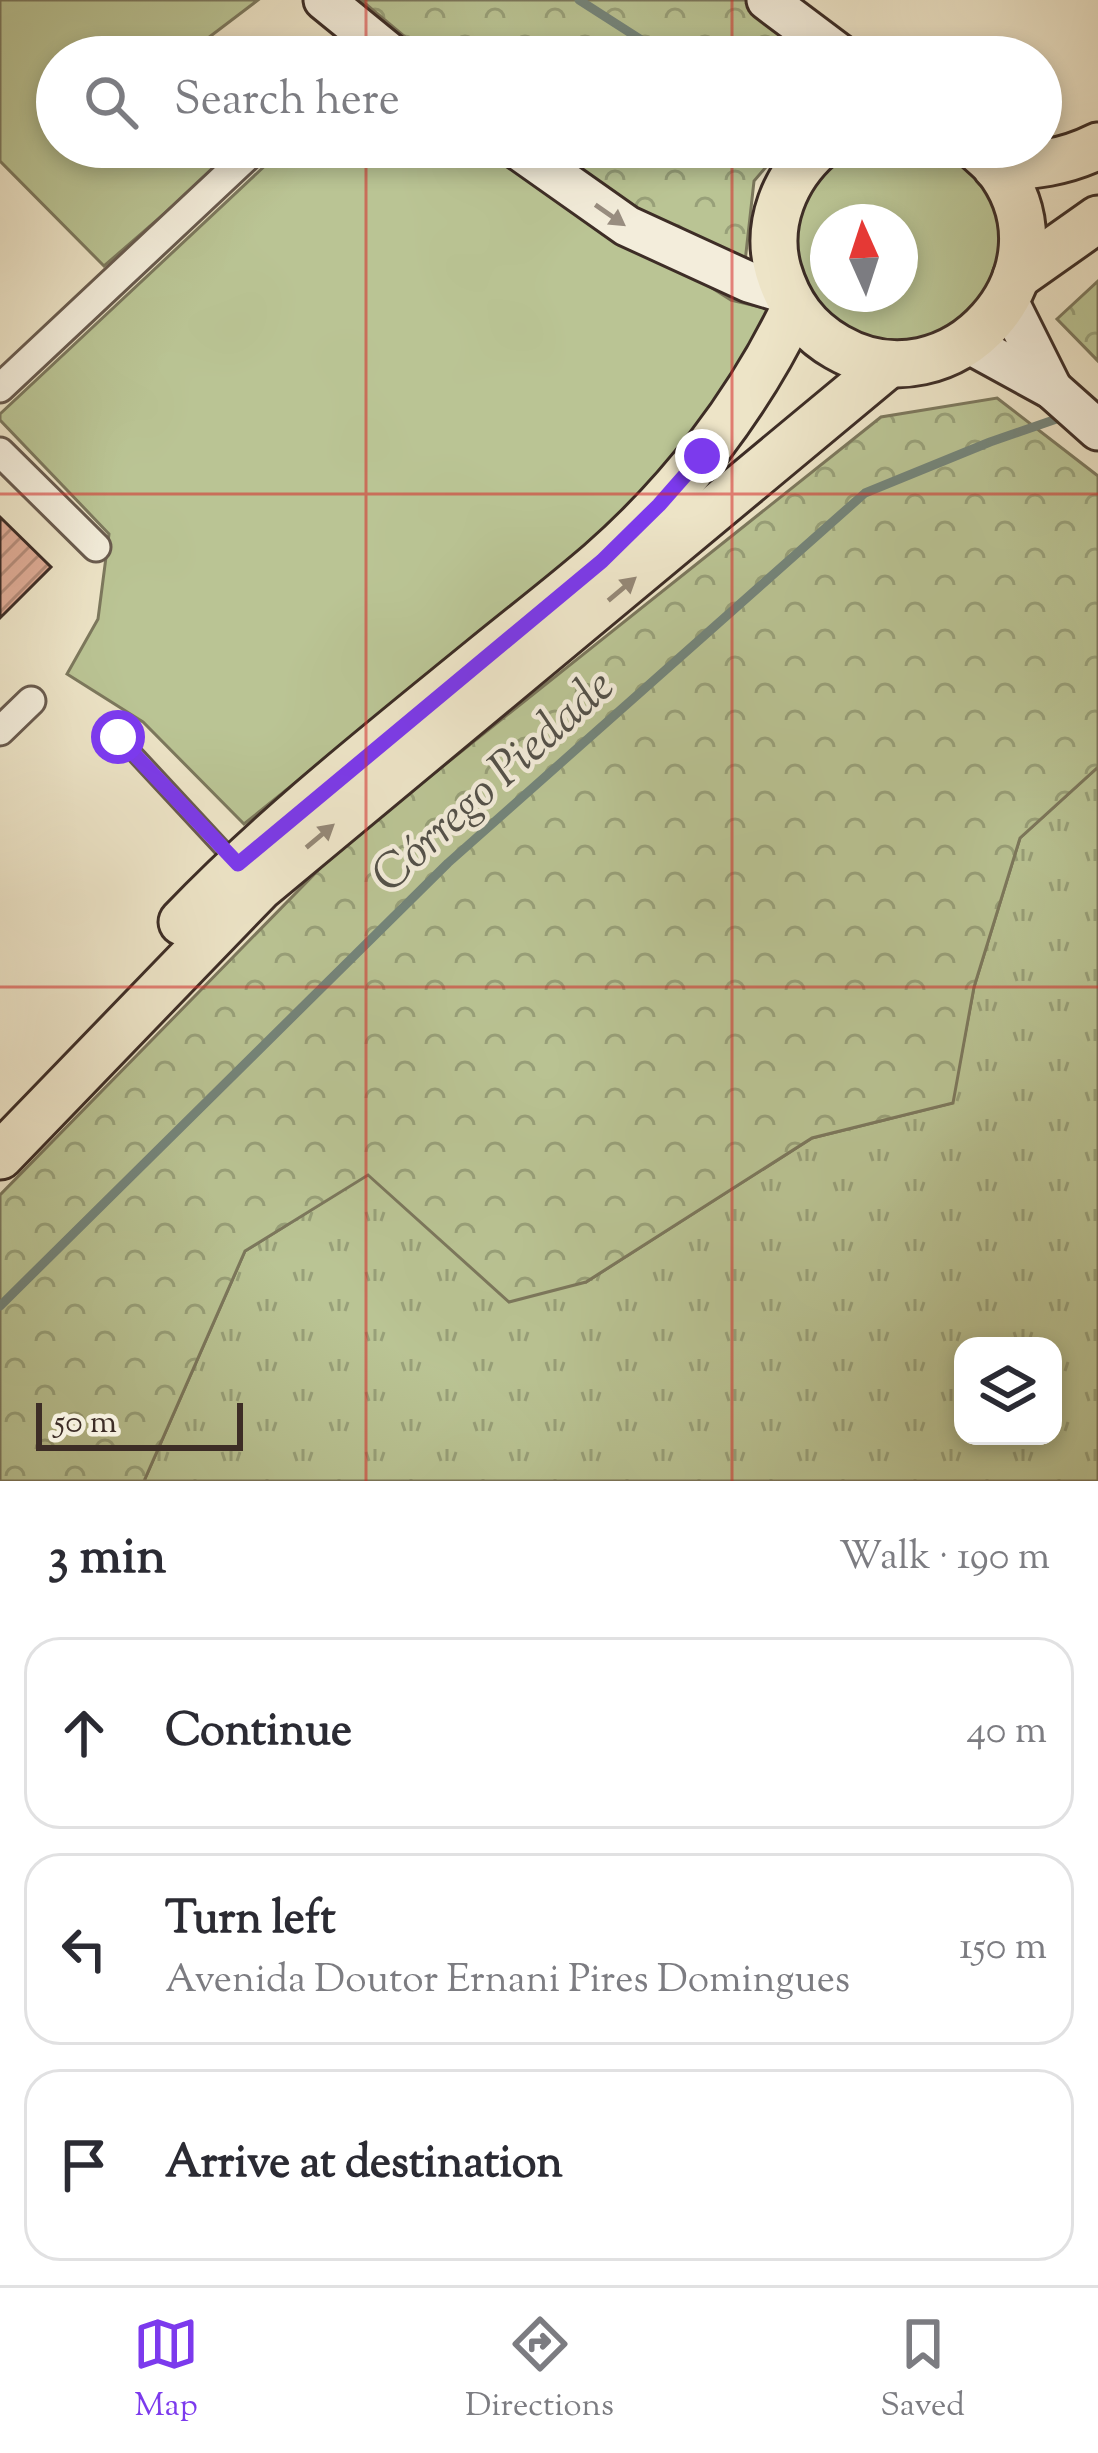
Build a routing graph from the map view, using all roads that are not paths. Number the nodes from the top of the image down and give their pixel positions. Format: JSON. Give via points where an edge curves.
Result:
{"nodes":[{"id":1,"x":324,"y":0,"type":"edge"},
{"id":2,"x":766,"y":0,"type":"edge"},
{"id":3,"x":359,"y":36,"type":"edge"},
{"id":4,"x":815,"y":36,"type":"edge"},
{"id":5,"x":1098,"y":146,"type":"edge"},
{"id":6,"x":1062,"y":160,"type":"edge"},
{"id":7,"x":235,"y":168,"type":"edge"},
{"id":8,"x":545,"y":168,"type":"edge"},
{"id":9,"x":799,"y":168,"type":"edge"},
{"id":10,"x":993,"y":168,"type":"edge"},
{"id":11,"x":1098,"y":219,"type":"edge"},
{"id":12,"x":1012,"y":288,"type":"junction"},
{"id":13,"x":789,"y":301,"type":"junction"},
{"id":14,"x":968,"y":343,"type":"junction"},
{"id":15,"x":889,"y":364,"type":"junction"},
{"id":16,"x":0,"y":388,"type":"edge"},
{"id":17,"x":1057,"y":393,"type":"junction"},
{"id":18,"x":1098,"y":430,"type":"edge"},
{"id":19,"x":0,"y":452,"type":"edge"},
{"id":20,"x":96,"y":547,"type":"dead end"},
{"id":21,"x":32,"y":701,"type":"dead end"},
{"id":22,"x":0,"y":730,"type":"edge"},
{"id":23,"x":118,"y":737,"type":"dead end"},
{"id":24,"x":248,"y":876,"type":"junction"},
{"id":25,"x":0,"y":1112,"type":"edge"},
{"id":26,"x":0,"y":1155,"type":"edge"}],
"edges":[{"from":1,"to":3,"type":"main road"},
{"from":2,"to":4,"type":"main road"},
{"from":5,"to":6,"type":"main road"},
{"from":7,"to":16,"type":"street"},
{"from":8,"to":13,"type":"main road","one_way":true,"via":[[627,226]]},
{"from":9,"to":13,"type":"main road","via":[[775,224],[775,259]]},
{"from":10,"to":12,"type":"main road","via":[[1015,201],[1022,239]]},
{"from":11,"to":12,"type":"main road"},
{"from":12,"to":14,"type":"main road"},
{"from":12,"to":17,"type":"main road"},
{"from":13,"to":15,"type":"main road","via":[[820,337],[852,356]]},
{"from":13,"to":24,"type":"main road","via":[[775,349],[752,387],[659,505]]},
{"from":14,"to":15,"type":"main road","via":[[930,360]]},
{"from":14,"to":17,"type":"main road"},
{"from":24,"to":15,"type":"main road","one_way":true},
{"from":17,"to":18,"type":"main road"},
{"from":19,"to":20,"type":"street"},
{"from":21,"to":22,"type":"street"},
{"from":23,"to":24,"type":"lane"},
{"from":24,"to":25,"type":"main road"},
{"from":24,"to":26,"type":"main road"}]}
